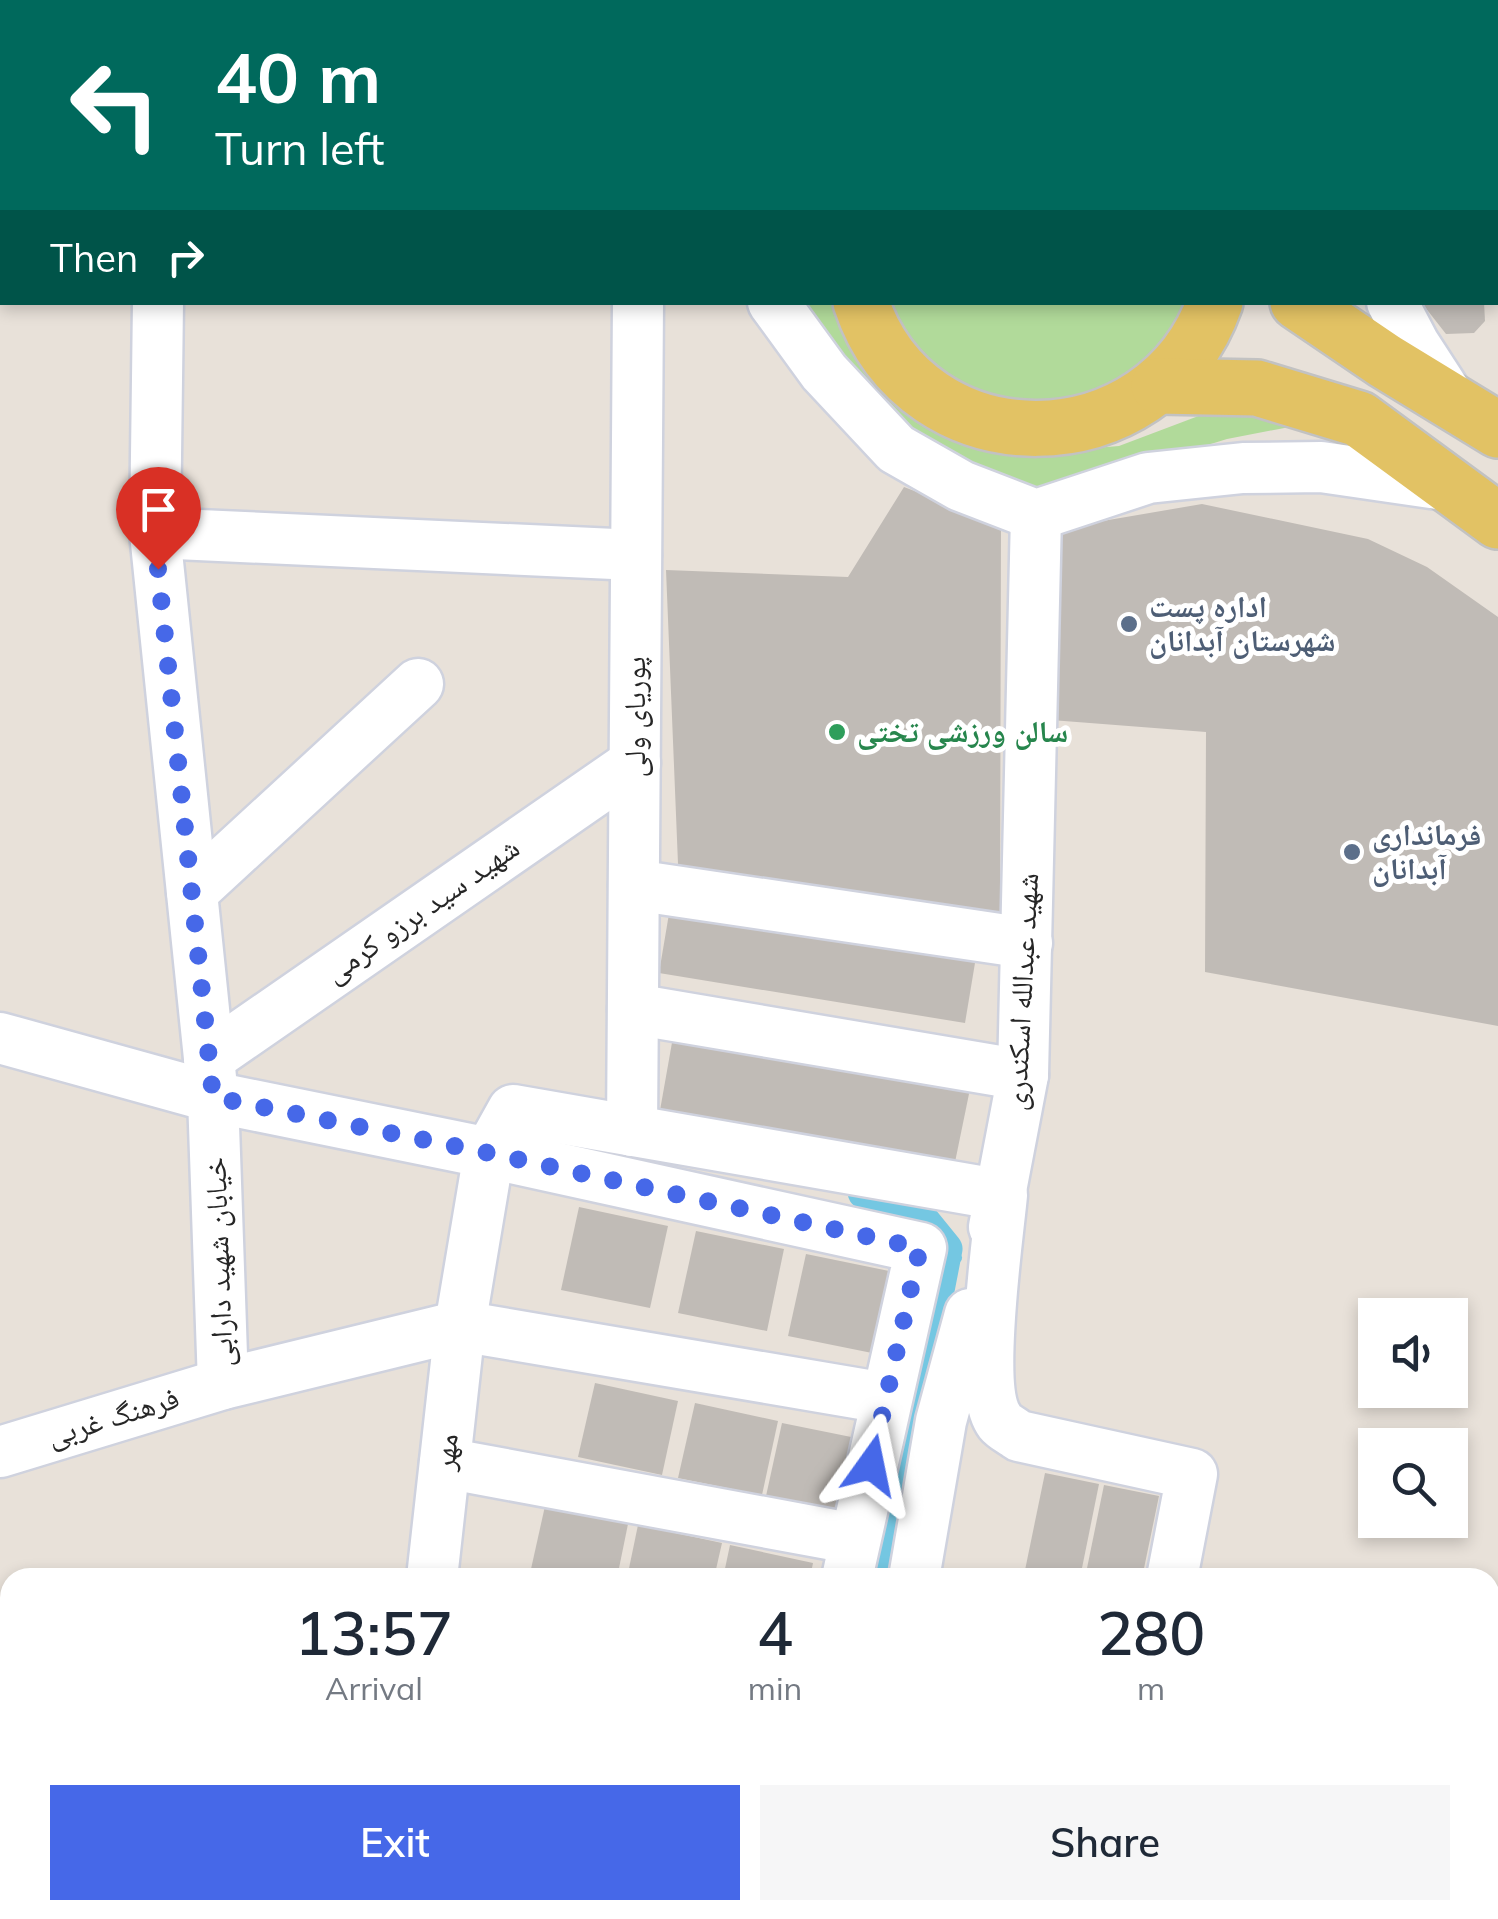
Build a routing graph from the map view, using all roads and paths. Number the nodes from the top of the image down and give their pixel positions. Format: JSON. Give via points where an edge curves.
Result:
{"nodes":[{"id":1,"x":158,"y":305,"type":"edge"},
{"id":2,"x":638,"y":305,"type":"edge"},
{"id":3,"x":775,"y":305,"type":"edge"},
{"id":4,"x":863,"y":305,"type":"edge"},
{"id":5,"x":1214,"y":305,"type":"edge"},
{"id":6,"x":1303,"y":305,"type":"edge"},
{"id":7,"x":1394,"y":305,"type":"edge"},
{"id":8,"x":1158,"y":386,"type":"junction"},
{"id":9,"x":1477,"y":406,"type":"edge"},
{"id":10,"x":1445,"y":485,"type":"junction"},
{"id":11,"x":1036,"y":515,"type":"junction"},
{"id":12,"x":1498,"y":522,"type":"edge"},
{"id":13,"x":155,"y":533,"type":"junction"},
{"id":14,"x":636,"y":556,"type":"junction"},
{"id":15,"x":418,"y":684,"type":"dead end"},
{"id":16,"x":635,"y":763,"type":"junction"},
{"id":17,"x":634,"y":885,"type":"junction"},
{"id":18,"x":192,"y":892,"type":"junction"},
{"id":19,"x":1028,"y":943,"type":"junction"},
{"id":20,"x":633,"y":1009,"type":"junction"},
{"id":21,"x":0,"y":1038,"type":"edge"},
{"id":22,"x":1023,"y":1074,"type":"junction"},
{"id":23,"x":211,"y":1078,"type":"junction"},
{"id":24,"x":632,"y":1132,"type":"junction"},
{"id":25,"x":489,"y":1153,"type":"junction"},
{"id":26,"x":1002,"y":1195,"type":"junction"},
{"id":27,"x":460,"y":1326,"type":"junction"},
{"id":28,"x":224,"y":1384,"type":"junction"},
{"id":29,"x":885,"y":1398,"type":"junction"},
{"id":30,"x":0,"y":1452,"type":"edge"},
{"id":31,"x":445,"y":1463,"type":"junction"},
{"id":32,"x":852,"y":1558,"type":"edge"},
{"id":33,"x":433,"y":1568,"type":"edge"},
{"id":34,"x":916,"y":1568,"type":"edge"},
{"id":35,"x":1174,"y":1568,"type":"edge"}],
"edges":[{"from":1,"to":13,"type":"street","name":"خیابان شهید دارابی"},
{"from":2,"to":14,"type":"street","name":"پوریای ولی"},
{"from":3,"to":11,"type":"street","via":[[824,372],[896,449],[961,486]]},
{"from":4,"to":8,"type":"main road","via":[[895,365],[931,398],[974,420],[1022,430],[1071,427],[1118,412]]},
{"from":5,"to":8,"type":"main road","via":[[1192,350]]},
{"from":6,"to":9,"type":"main road"},
{"from":7,"to":9,"type":"street","via":[[1414,344]]},
{"from":8,"to":10,"type":"main road","via":[[1257,388],[1359,419]]},
{"from":10,"to":11,"type":"street","via":[[1321,468],[1242,468],[1148,478]]},
{"from":10,"to":12,"type":"main road"},
{"from":11,"to":19,"type":"street","name":"شهید عبدالله اسکندری"},
{"from":13,"to":14,"type":"street"},
{"from":13,"to":18,"type":"street","name":"خیابان شهید دارابی"},
{"from":14,"to":16,"type":"street","name":"پوریای ولی"},
{"from":15,"to":18,"type":"street"},
{"from":16,"to":17,"type":"street","name":"پوریای ولی"},
{"from":16,"to":23,"type":"street","name":"شهید سید برزو کرمی"},
{"from":17,"to":19,"type":"street"},
{"from":17,"to":20,"type":"street","name":"پوریای ولی"},
{"from":18,"to":23,"type":"street","name":"خیابان شهید دارابی"},
{"from":19,"to":22,"type":"street","name":"شهید عبدالله اسکندری"},
{"from":20,"to":22,"type":"street"},
{"from":20,"to":24,"type":"street","name":"پوریای ولی"},
{"from":21,"to":23,"type":"street"},
{"from":22,"to":26,"type":"street","name":"شهید عبدالله اسکندری"},
{"from":23,"to":25,"type":"street"},
{"from":23,"to":28,"type":"street","name":"خیابان شهید دارابی"},
{"from":24,"to":25,"type":"street","via":[[513,1110]]},
{"from":24,"to":26,"type":"street"},
{"from":25,"to":27,"type":"street","name":"مهر"},
{"from":25,"to":29,"type":"street","via":[[920,1248]]},
{"from":26,"to":34,"type":"street","name":"شهید عبدالله اسکندری","via":[[941,1421]]},
{"from":26,"to":35,"type":"street","via":[[988,1368],[1000,1422],[1019,1436],[1192,1474]]},
{"from":27,"to":28,"type":"street","name":"فرهنگ غربی"},
{"from":27,"to":29,"type":"street"},
{"from":27,"to":31,"type":"street","name":"مهر"},
{"from":28,"to":30,"type":"street","name":"فرهنگ غربی"},
{"from":29,"to":32,"type":"street"},
{"from":31,"to":32,"type":"street"},
{"from":31,"to":33,"type":"street","name":"مهر"}]}
